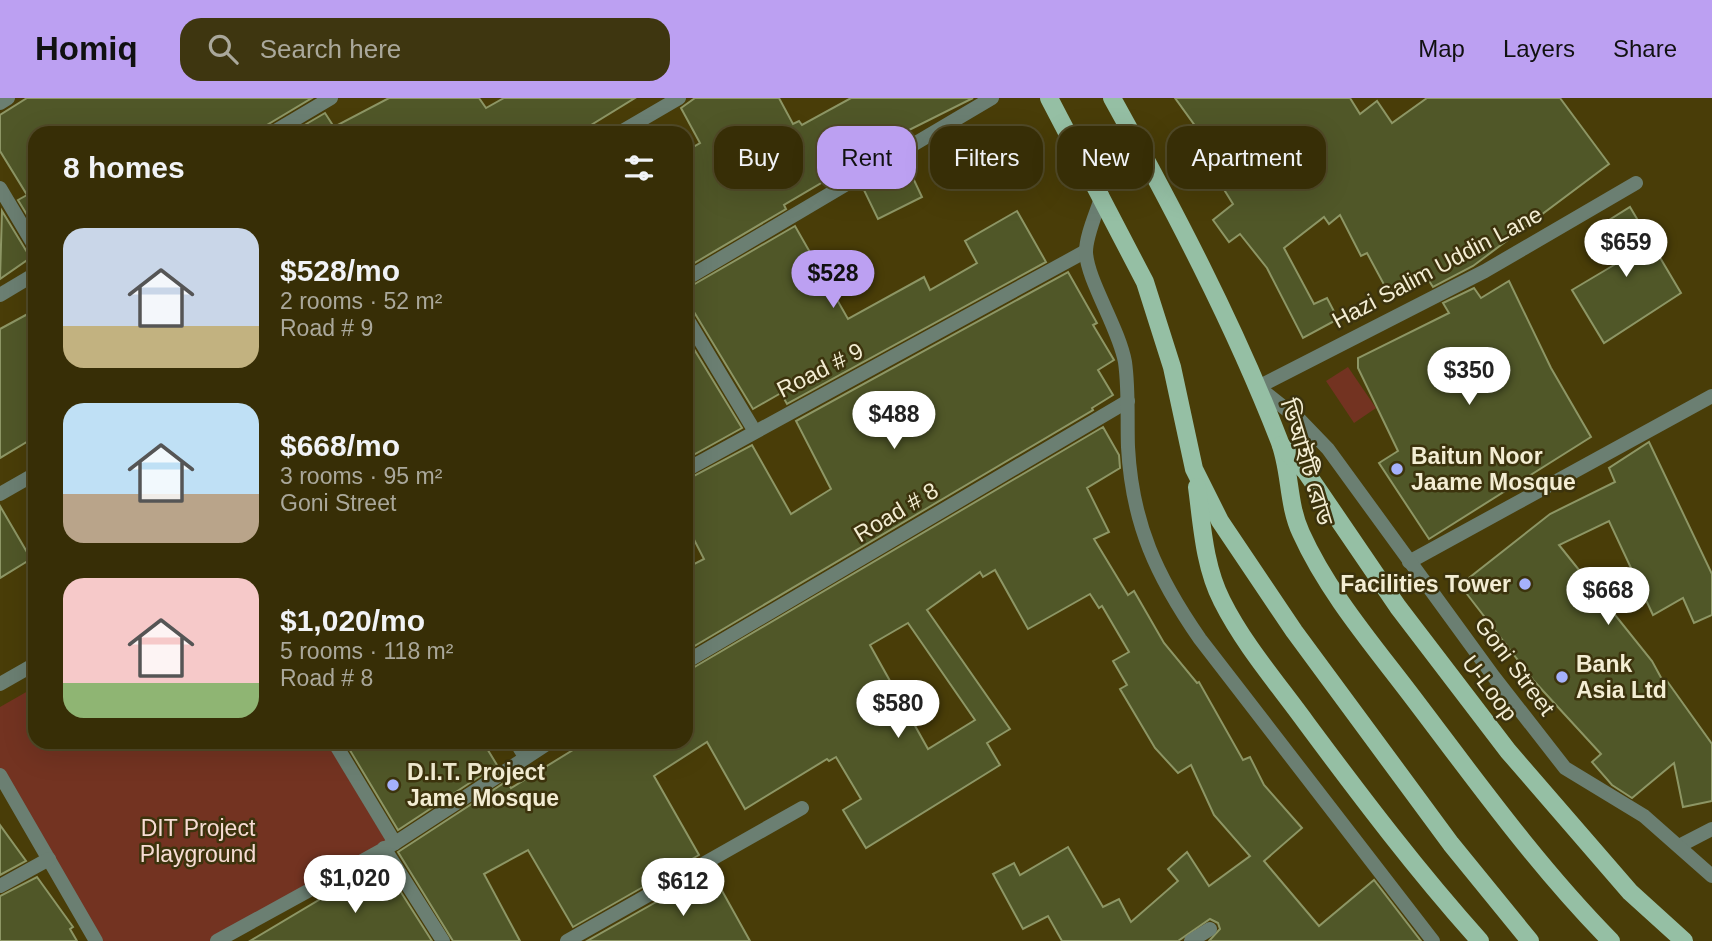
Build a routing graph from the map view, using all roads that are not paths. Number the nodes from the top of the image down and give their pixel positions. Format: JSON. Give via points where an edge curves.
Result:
{"nodes":[{"id":1,"x":8,"y":98,"type":"edge"},
{"id":2,"x":331,"y":98,"type":"edge"},
{"id":3,"x":679,"y":98,"type":"edge"},
{"id":4,"x":992,"y":98,"type":"edge"},
{"id":5,"x":1049,"y":98,"type":"edge"},
{"id":6,"x":1112,"y":98,"type":"edge"},
{"id":7,"x":0,"y":103,"type":"edge"},
{"id":8,"x":284,"y":126,"type":"edge"},
{"id":9,"x":631,"y":126,"type":"edge"},
{"id":10,"x":1636,"y":183,"type":"dead end"},
{"id":11,"x":0,"y":188,"type":"edge"},
{"id":12,"x":1102,"y":195,"type":"junction"},
{"id":13,"x":28,"y":235,"type":"edge"},
{"id":14,"x":1086,"y":251,"type":"junction"},
{"id":15,"x":693,"y":275,"type":"edge"},
{"id":16,"x":28,"y":278,"type":"edge"},
{"id":17,"x":0,"y":295,"type":"edge"},
{"id":18,"x":693,"y":329,"type":"edge"},
{"id":19,"x":1258,"y":387,"type":"junction"},
{"id":20,"x":1712,"y":396,"type":"edge"},
{"id":21,"x":1128,"y":401,"type":"junction"},
{"id":22,"x":754,"y":430,"type":"junction"},
{"id":23,"x":1281,"y":444,"type":"junction"},
{"id":24,"x":693,"y":466,"type":"edge"},
{"id":25,"x":1195,"y":469,"type":"junction"},
{"id":26,"x":28,"y":478,"type":"edge"},
{"id":27,"x":0,"y":494,"type":"edge"},
{"id":28,"x":1409,"y":562,"type":"junction"},
{"id":29,"x":693,"y":658,"type":"edge"},
{"id":30,"x":28,"y":668,"type":"edge"},
{"id":31,"x":0,"y":684,"type":"edge"},
{"id":32,"x":338,"y":749,"type":"edge"},
{"id":33,"x":520,"y":749,"type":"edge"},
{"id":34,"x":538,"y":749,"type":"edge"},
{"id":35,"x":525,"y":757,"type":"junction"},
{"id":36,"x":0,"y":775,"type":"edge"},
{"id":37,"x":802,"y":808,"type":"dead end"},
{"id":38,"x":1712,"y":829,"type":"edge"},
{"id":39,"x":389,"y":846,"type":"junction"},
{"id":40,"x":1679,"y":846,"type":"junction"},
{"id":41,"x":49,"y":859,"type":"junction"},
{"id":42,"x":1712,"y":876,"type":"edge"},
{"id":43,"x":0,"y":886,"type":"edge"},
{"id":44,"x":1210,"y":929,"type":"dead end"},
{"id":45,"x":1427,"y":939,"type":"edge"},
{"id":46,"x":96,"y":941,"type":"edge"},
{"id":47,"x":217,"y":941,"type":"edge"},
{"id":48,"x":443,"y":941,"type":"edge"},
{"id":49,"x":567,"y":941,"type":"edge"},
{"id":50,"x":1191,"y":941,"type":"edge"},
{"id":51,"x":1480,"y":941,"type":"edge"},
{"id":52,"x":1530,"y":941,"type":"edge"},
{"id":53,"x":1611,"y":941,"type":"edge"},
{"id":54,"x":1684,"y":941,"type":"edge"}],
"edges":[{"from":1,"to":7,"type":"street"},
{"from":2,"to":8,"type":"street"},
{"from":3,"to":9,"type":"street"},
{"from":4,"to":15,"type":"street"},
{"from":5,"to":12,"type":"main road"},
{"from":6,"to":19,"type":"main road","name":"ডিআইটি রোড"},
{"from":10,"to":19,"type":"street","name":"Hazi Salim Uddin Lane","via":[[1485,271]]},
{"from":11,"to":13,"type":"street"},
{"from":12,"to":14,"type":"street"},
{"from":12,"to":25,"type":"main road","via":[[1160,322]]},
{"from":14,"to":21,"type":"street","via":[[1116,328],[1125,361]]},
{"from":14,"to":22,"type":"street","name":"Road # 9"},
{"from":16,"to":17,"type":"street"},
{"from":18,"to":22,"type":"street"},
{"from":19,"to":23,"type":"main road","name":"ডিআইটি রোড"},
{"from":19,"to":28,"type":"street","name":"Goni Street","via":[[1328,449]]},
{"from":20,"to":28,"type":"street"},
{"from":21,"to":29,"type":"street","name":"Road # 8"},
{"from":21,"to":45,"type":"street","via":[[1134,499],[1149,553],[1172,598]]},
{"from":22,"to":24,"type":"street","name":"Road # 9"},
{"from":23,"to":53,"type":"main road","name":"ডিআইটি রোড","via":[[1301,532],[1336,592],[1483,791]]},
{"from":23,"to":54,"type":"main road","name":"U-Loop","via":[[1508,751],[1630,892]]},
{"from":25,"to":51,"type":"main road","via":[[1207,557],[1221,601],[1330,755]]},
{"from":25,"to":52,"type":"main road","via":[[1250,570],[1451,844]]},
{"from":26,"to":27,"type":"street"},
{"from":28,"to":40,"type":"street","name":"Goni Street","via":[[1565,768],[1644,816]]},
{"from":30,"to":31,"type":"street"},
{"from":32,"to":39,"type":"street"},
{"from":33,"to":35,"type":"street"},
{"from":34,"to":35,"type":"street"},
{"from":35,"to":39,"type":"street"},
{"from":36,"to":41,"type":"street"},
{"from":37,"to":49,"type":"street"},
{"from":38,"to":40,"type":"street"},
{"from":39,"to":47,"type":"street"},
{"from":39,"to":48,"type":"street"},
{"from":40,"to":42,"type":"street","name":"Goni Street"},
{"from":41,"to":43,"type":"street"},
{"from":41,"to":46,"type":"street"},
{"from":44,"to":50,"type":"street"}]}
